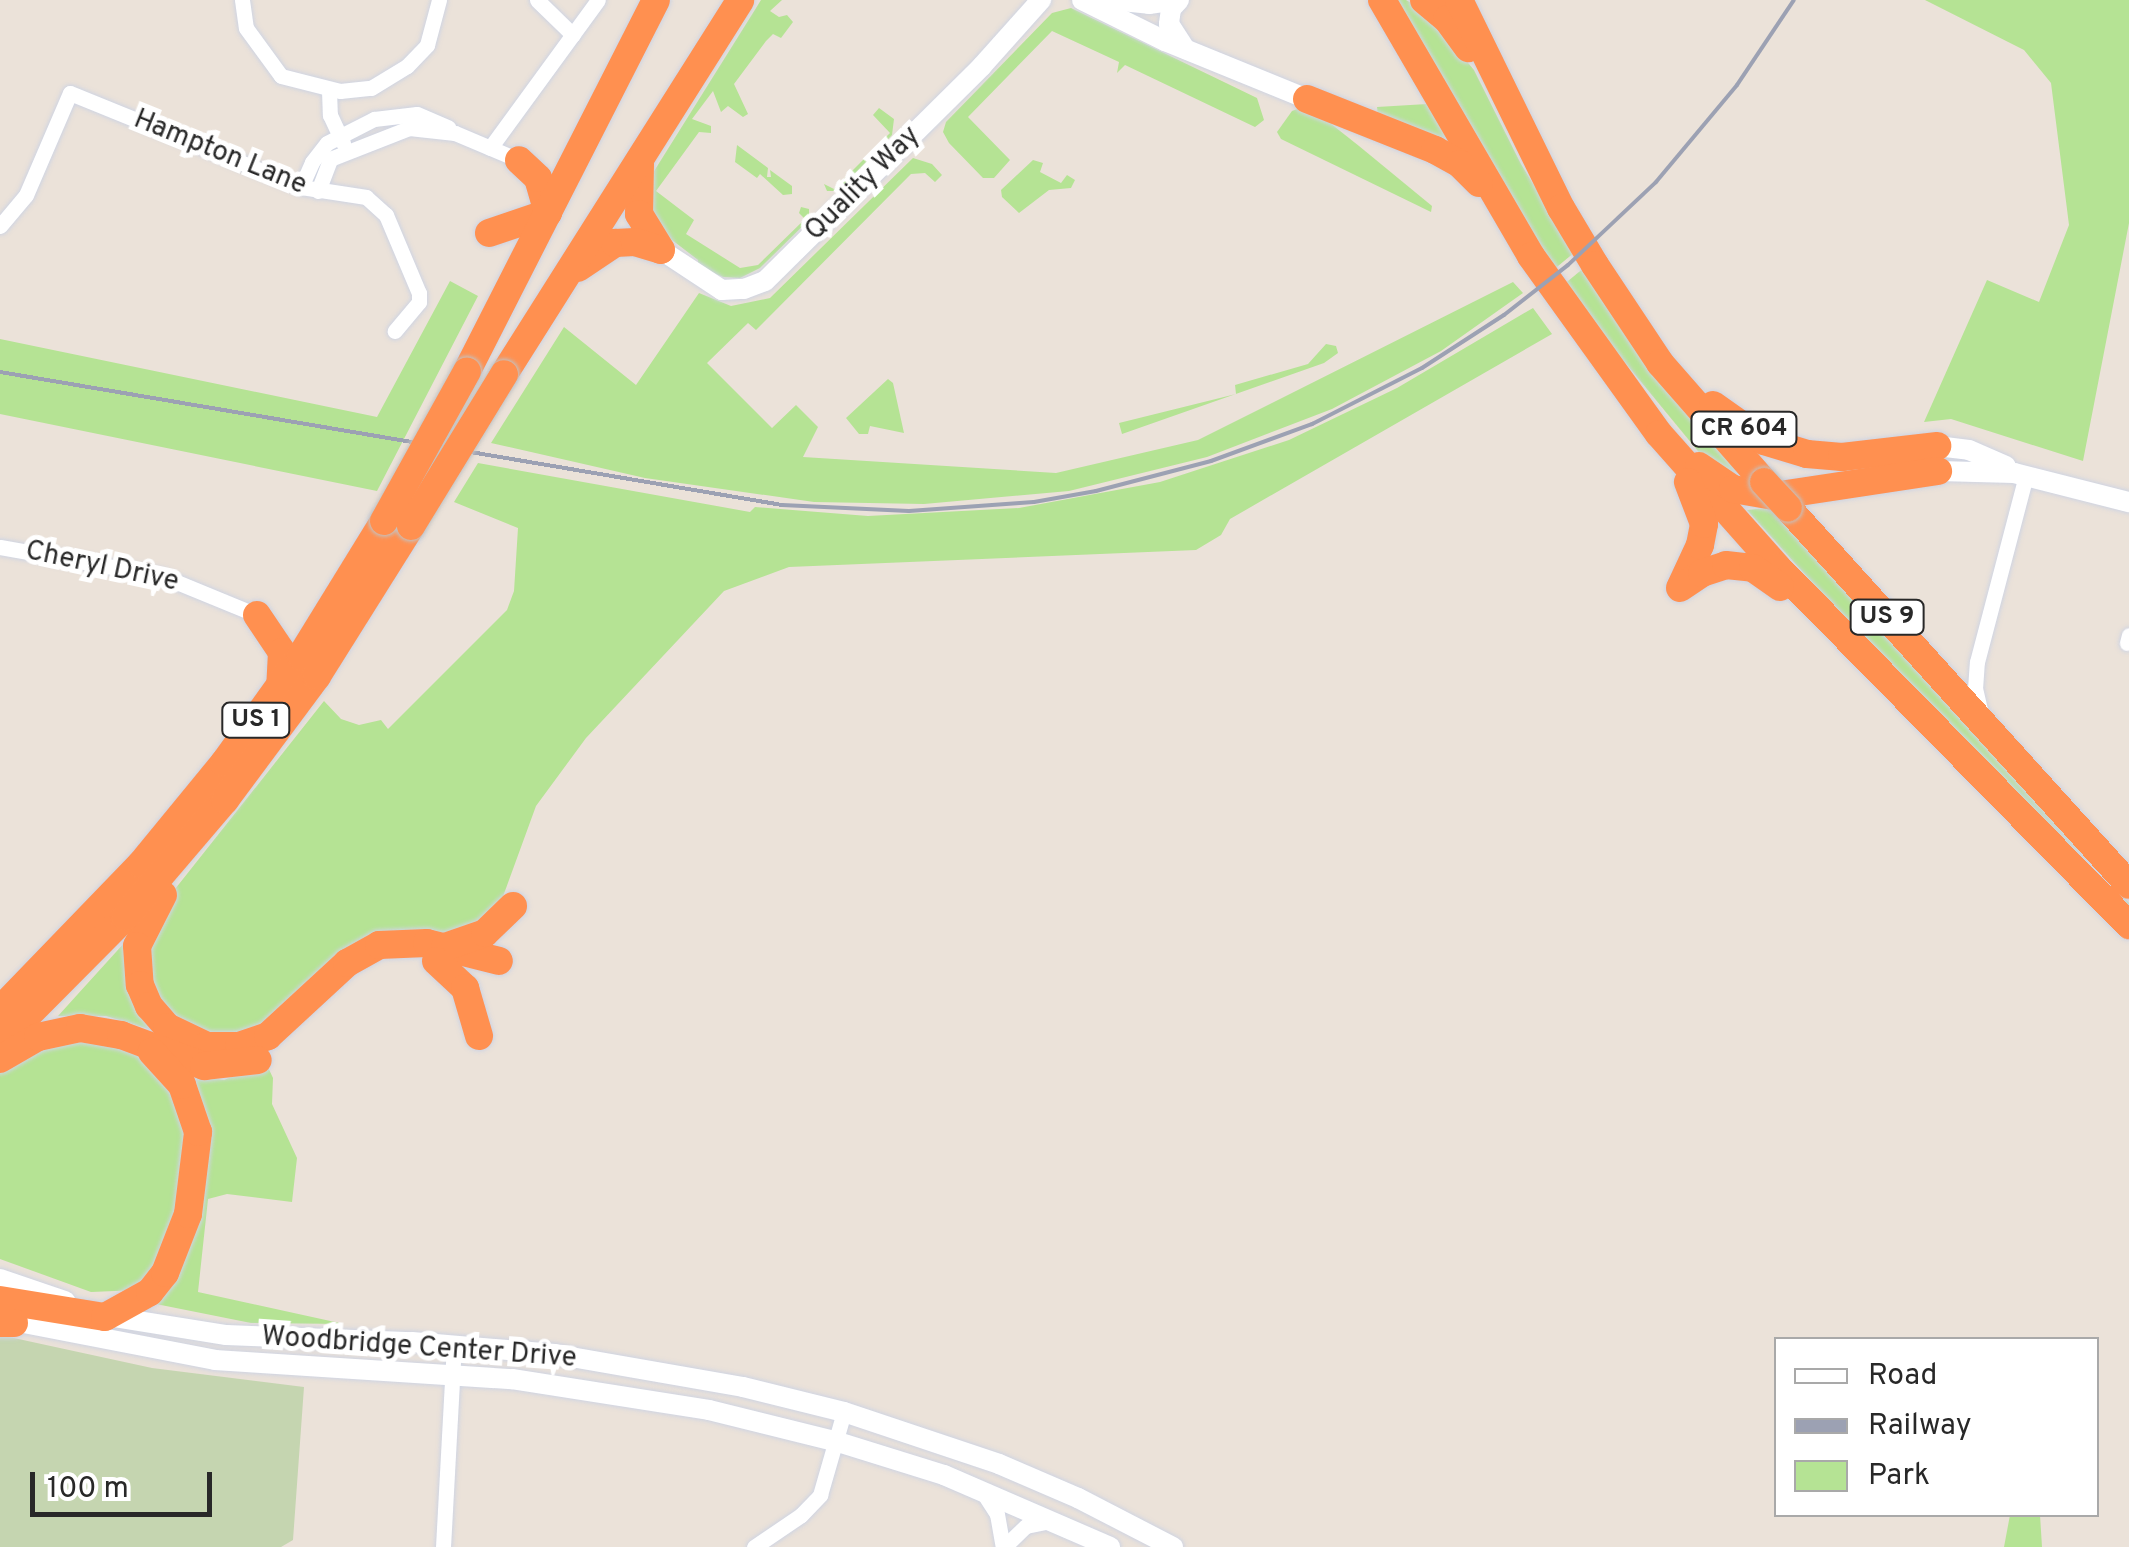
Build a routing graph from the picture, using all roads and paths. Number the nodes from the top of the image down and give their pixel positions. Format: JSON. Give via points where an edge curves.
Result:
{"nodes":[{"id":1,"x":242,"y":0,"type":"edge"},
{"id":2,"x":439,"y":0,"type":"edge"},
{"id":3,"x":537,"y":0,"type":"edge"},
{"id":4,"x":598,"y":0,"type":"edge"},
{"id":5,"x":656,"y":0,"type":"edge"},
{"id":6,"x":740,"y":0,"type":"edge"},
{"id":7,"x":1041,"y":0,"type":"edge"},
{"id":8,"x":1082,"y":0,"type":"edge"},
{"id":9,"x":1112,"y":0,"type":"edge"},
{"id":10,"x":1178,"y":0,"type":"edge"},
{"id":11,"x":1424,"y":0,"type":"edge"},
{"id":12,"x":1385,"y":4,"type":"edge"},
{"id":13,"x":1465,"y":5,"type":"edge"},
{"id":14,"x":573,"y":35,"type":"junction"},
{"id":15,"x":1186,"y":50,"type":"junction"},
{"id":16,"x":330,"y":90,"type":"junction"},
{"id":17,"x":1307,"y":99,"type":"joint"},
{"id":18,"x":388,"y":115,"type":"junction"},
{"id":19,"x":1522,"y":127,"type":"junction"},
{"id":20,"x":392,"y":132,"type":"junction"},
{"id":21,"x":455,"y":132,"type":"junction"},
{"id":22,"x":586,"y":138,"type":"junction"},
{"id":23,"x":343,"y":142,"type":"junction"},
{"id":24,"x":490,"y":148,"type":"junction"},
{"id":25,"x":641,"y":155,"type":"junction"},
{"id":26,"x":519,"y":160,"type":"junction"},
{"id":27,"x":310,"y":189,"type":"junction"},
{"id":28,"x":548,"y":213,"type":"junction"},
{"id":29,"x":1508,"y":220,"type":"junction"},
{"id":30,"x":0,"y":226,"type":"edge"},
{"id":31,"x":661,"y":250,"type":"junction"},
{"id":32,"x":516,"y":277,"type":"junction"},
{"id":33,"x":561,"y":281,"type":"junction"},
{"id":34,"x":1608,"y":284,"type":"junction"},
{"id":35,"x":394,"y":331,"type":"dead end"},
{"id":36,"x":1659,"y":434,"type":"junction"},
{"id":37,"x":1937,"y":459,"type":"junction"},
{"id":38,"x":2026,"y":475,"type":"junction"},
{"id":39,"x":2129,"y":502,"type":"edge"},
{"id":40,"x":398,"y":524,"type":"junction"},
{"id":41,"x":0,"y":547,"type":"edge"},
{"id":42,"x":331,"y":611,"type":"junction"},
{"id":43,"x":257,"y":616,"type":"junction"},
{"id":44,"x":1854,"y":646,"type":"junction"},
{"id":45,"x":1977,"y":662,"type":"junction"},
{"id":46,"x":1935,"y":670,"type":"junction"},
{"id":47,"x":277,"y":692,"type":"junction"},
{"id":48,"x":1986,"y":726,"type":"junction"},
{"id":49,"x":212,"y":817,"type":"junction"},
{"id":50,"x":2129,"y":885,"type":"edge"},
{"id":51,"x":513,"y":906,"type":"dead end"},
{"id":52,"x":2129,"y":925,"type":"edge"},
{"id":53,"x":440,"y":954,"type":"junction"},
{"id":54,"x":497,"y":970,"type":"dead end"},
{"id":55,"x":0,"y":1010,"type":"edge"},
{"id":56,"x":478,"y":1036,"type":"dead end"},
{"id":57,"x":138,"y":1043,"type":"junction"},
{"id":58,"x":0,"y":1044,"type":"edge"},
{"id":59,"x":0,"y":1059,"type":"edge"},
{"id":60,"x":0,"y":1279,"type":"edge"},
{"id":61,"x":4,"y":1316,"type":"edge"},
{"id":62,"x":105,"y":1317,"type":"junction"},
{"id":63,"x":454,"y":1344,"type":"junction"},
{"id":64,"x":454,"y":1374,"type":"junction"},
{"id":65,"x":844,"y":1412,"type":"junction"},
{"id":66,"x":838,"y":1442,"type":"junction"},
{"id":67,"x":980,"y":1488,"type":"junction"},
{"id":68,"x":1063,"y":1524,"type":"junction"},
{"id":69,"x":444,"y":1547,"type":"edge"},
{"id":70,"x":754,"y":1547,"type":"edge"},
{"id":71,"x":1004,"y":1547,"type":"edge"},
{"id":72,"x":1110,"y":1547,"type":"edge"},
{"id":73,"x":1173,"y":1547,"type":"edge"}],
"edges":[{"from":1,"to":16,"type":"street","via":[[246,28],[281,76]]},
{"from":2,"to":16,"type":"street","via":[[428,45],[407,66],[371,88]]},
{"from":3,"to":14,"type":"street"},
{"from":4,"to":14,"type":"street"},
{"from":5,"to":22,"type":"highway","number":"US 1"},
{"from":6,"to":25,"type":"highway","number":"US 1"},
{"from":7,"to":31,"type":"street","name":"Quality Way","via":[[764,280],[744,290],[722,290]]},
{"from":8,"to":15,"type":"street"},
{"from":9,"to":10,"type":"street"},
{"from":10,"to":15,"type":"street","via":[[1168,24]]},
{"from":11,"to":19,"type":"highway","via":[[1454,27]]},
{"from":12,"to":29,"type":"highway","number":"US 9"},
{"from":13,"to":19,"type":"highway","number":"US 9"},
{"from":14,"to":24,"type":"street"},
{"from":15,"to":17,"type":"street"},
{"from":16,"to":23,"type":"street","via":[[330,115]]},
{"from":17,"to":29,"type":"highway","via":[[1450,157]]},
{"from":18,"to":20,"type":"street"},
{"from":18,"to":21,"type":"street","via":[[424,116]]},
{"from":18,"to":23,"type":"street"},
{"from":19,"to":34,"type":"highway","number":"US 9"},
{"from":20,"to":21,"type":"street"},
{"from":20,"to":23,"type":"street"},
{"from":21,"to":24,"type":"street"},
{"from":22,"to":26,"type":"highway","via":[[557,160]]},
{"from":22,"to":28,"type":"highway","number":"US 1"},
{"from":23,"to":27,"type":"street"},
{"from":24,"to":26,"type":"street"},
{"from":25,"to":31,"type":"highway","via":[[638,214]]},
{"from":25,"to":33,"type":"highway","number":"US 1"},
{"from":26,"to":28,"type":"highway","via":[[538,178]]},
{"from":27,"to":30,"type":"street","name":"Hampton Lane","via":[[70,93],[26,195]]},
{"from":27,"to":35,"type":"street","name":"Hampton Lane","via":[[366,198],[386,214],[420,293]]},
{"from":28,"to":32,"type":"highway","number":"US 1"},
{"from":28,"to":32,"type":"highway","via":[[488,233],[510,243]]},
{"from":29,"to":36,"type":"highway","number":"US 9"},
{"from":31,"to":33,"type":"highway","via":[[615,243]]},
{"from":32,"to":40,"type":"highway","number":"US 1","bridge":true},
{"from":33,"to":40,"type":"highway","number":"US 1","bridge":true},
{"from":34,"to":37,"type":"highway","number":"CR 604","via":[[1699,394],[1764,441],[1830,457]]},
{"from":34,"to":46,"type":"highway","number":"US 9","bridge":true,"via":[[1660,363]]},
{"from":36,"to":37,"type":"highway","number":"CR 604","via":[[1720,482],[1765,496]]},
{"from":36,"to":44,"type":"highway","number":"US 9"},
{"from":36,"to":44,"type":"highway","via":[[1704,518],[1680,588],[1718,567],[1754,568]]},
{"from":37,"to":38,"type":"street","number":"CR 604","via":[[1969,450]]},
{"from":38,"to":39,"type":"street","number":"CR 604"},
{"from":38,"to":45,"type":"street"},
{"from":40,"to":42,"type":"highway","number":"US 1"},
{"from":40,"to":49,"type":"highway","number":"US 1","via":[[304,694]]},
{"from":41,"to":43,"type":"street","name":"Cheryl Drive","via":[[162,576]]},
{"from":42,"to":43,"type":"highway","via":[[302,626]]},
{"from":42,"to":47,"type":"highway","number":"US 1"},
{"from":43,"to":47,"type":"highway","via":[[282,652]]},
{"from":44,"to":52,"type":"highway","number":"US 9"},
{"from":45,"to":46,"type":"street","via":[[1958,675]]},
{"from":45,"to":48,"type":"street","via":[[1976,698]]},
{"from":46,"to":48,"type":"highway","number":"US 9"},
{"from":47,"to":55,"type":"highway","number":"US 1","via":[[141,864]]},
{"from":48,"to":50,"type":"highway","number":"US 9"},
{"from":49,"to":53,"type":"highway","via":[[152,910],[137,946],[142,992],[178,1034],[207,1046],[250,1044],[281,1027],[370,948],[407,941]]},
{"from":49,"to":58,"type":"highway","number":"US 1"},
{"from":51,"to":53,"type":"highway","via":[[485,933]]},
{"from":53,"to":54,"type":"highway"},
{"from":53,"to":56,"type":"highway","via":[[465,988]]},
{"from":53,"to":57,"type":"highway","via":[[370,966],[286,1045],[250,1063],[204,1066]]},
{"from":57,"to":59,"type":"highway","via":[[71,1029],[38,1037]]},
{"from":57,"to":62,"type":"highway","via":[[187,1094],[198,1132],[197,1166],[186,1226],[166,1273],[150,1292]]},
{"from":60,"to":62,"type":"street","name":"Woodbridge Center Drive"},
{"from":61,"to":62,"type":"highway"},
{"from":61,"to":64,"type":"street","name":"Woodbridge Center Drive","via":[[236,1363]]},
{"from":62,"to":63,"type":"street","name":"Woodbridge Center Drive","via":[[249,1337]]},
{"from":63,"to":64,"type":"street"},
{"from":63,"to":65,"type":"street","name":"Woodbridge Center Drive","via":[[659,1370]]},
{"from":64,"to":66,"type":"street","name":"Woodbridge Center Drive","via":[[660,1400]]},
{"from":64,"to":69,"type":"street"},
{"from":65,"to":66,"type":"street"},
{"from":65,"to":73,"type":"street","name":"Woodbridge Center Drive","via":[[1020,1472]]},
{"from":66,"to":67,"type":"street","name":"Woodbridge Center Drive"},
{"from":66,"to":70,"type":"street","via":[[816,1501]]},
{"from":67,"to":68,"type":"street","name":"Woodbridge Center Drive"},
{"from":67,"to":71,"type":"street","via":[[997,1514]]},
{"from":68,"to":71,"type":"street","via":[[1032,1523]]},
{"from":68,"to":72,"type":"street","name":"Woodbridge Center Drive"}]}
